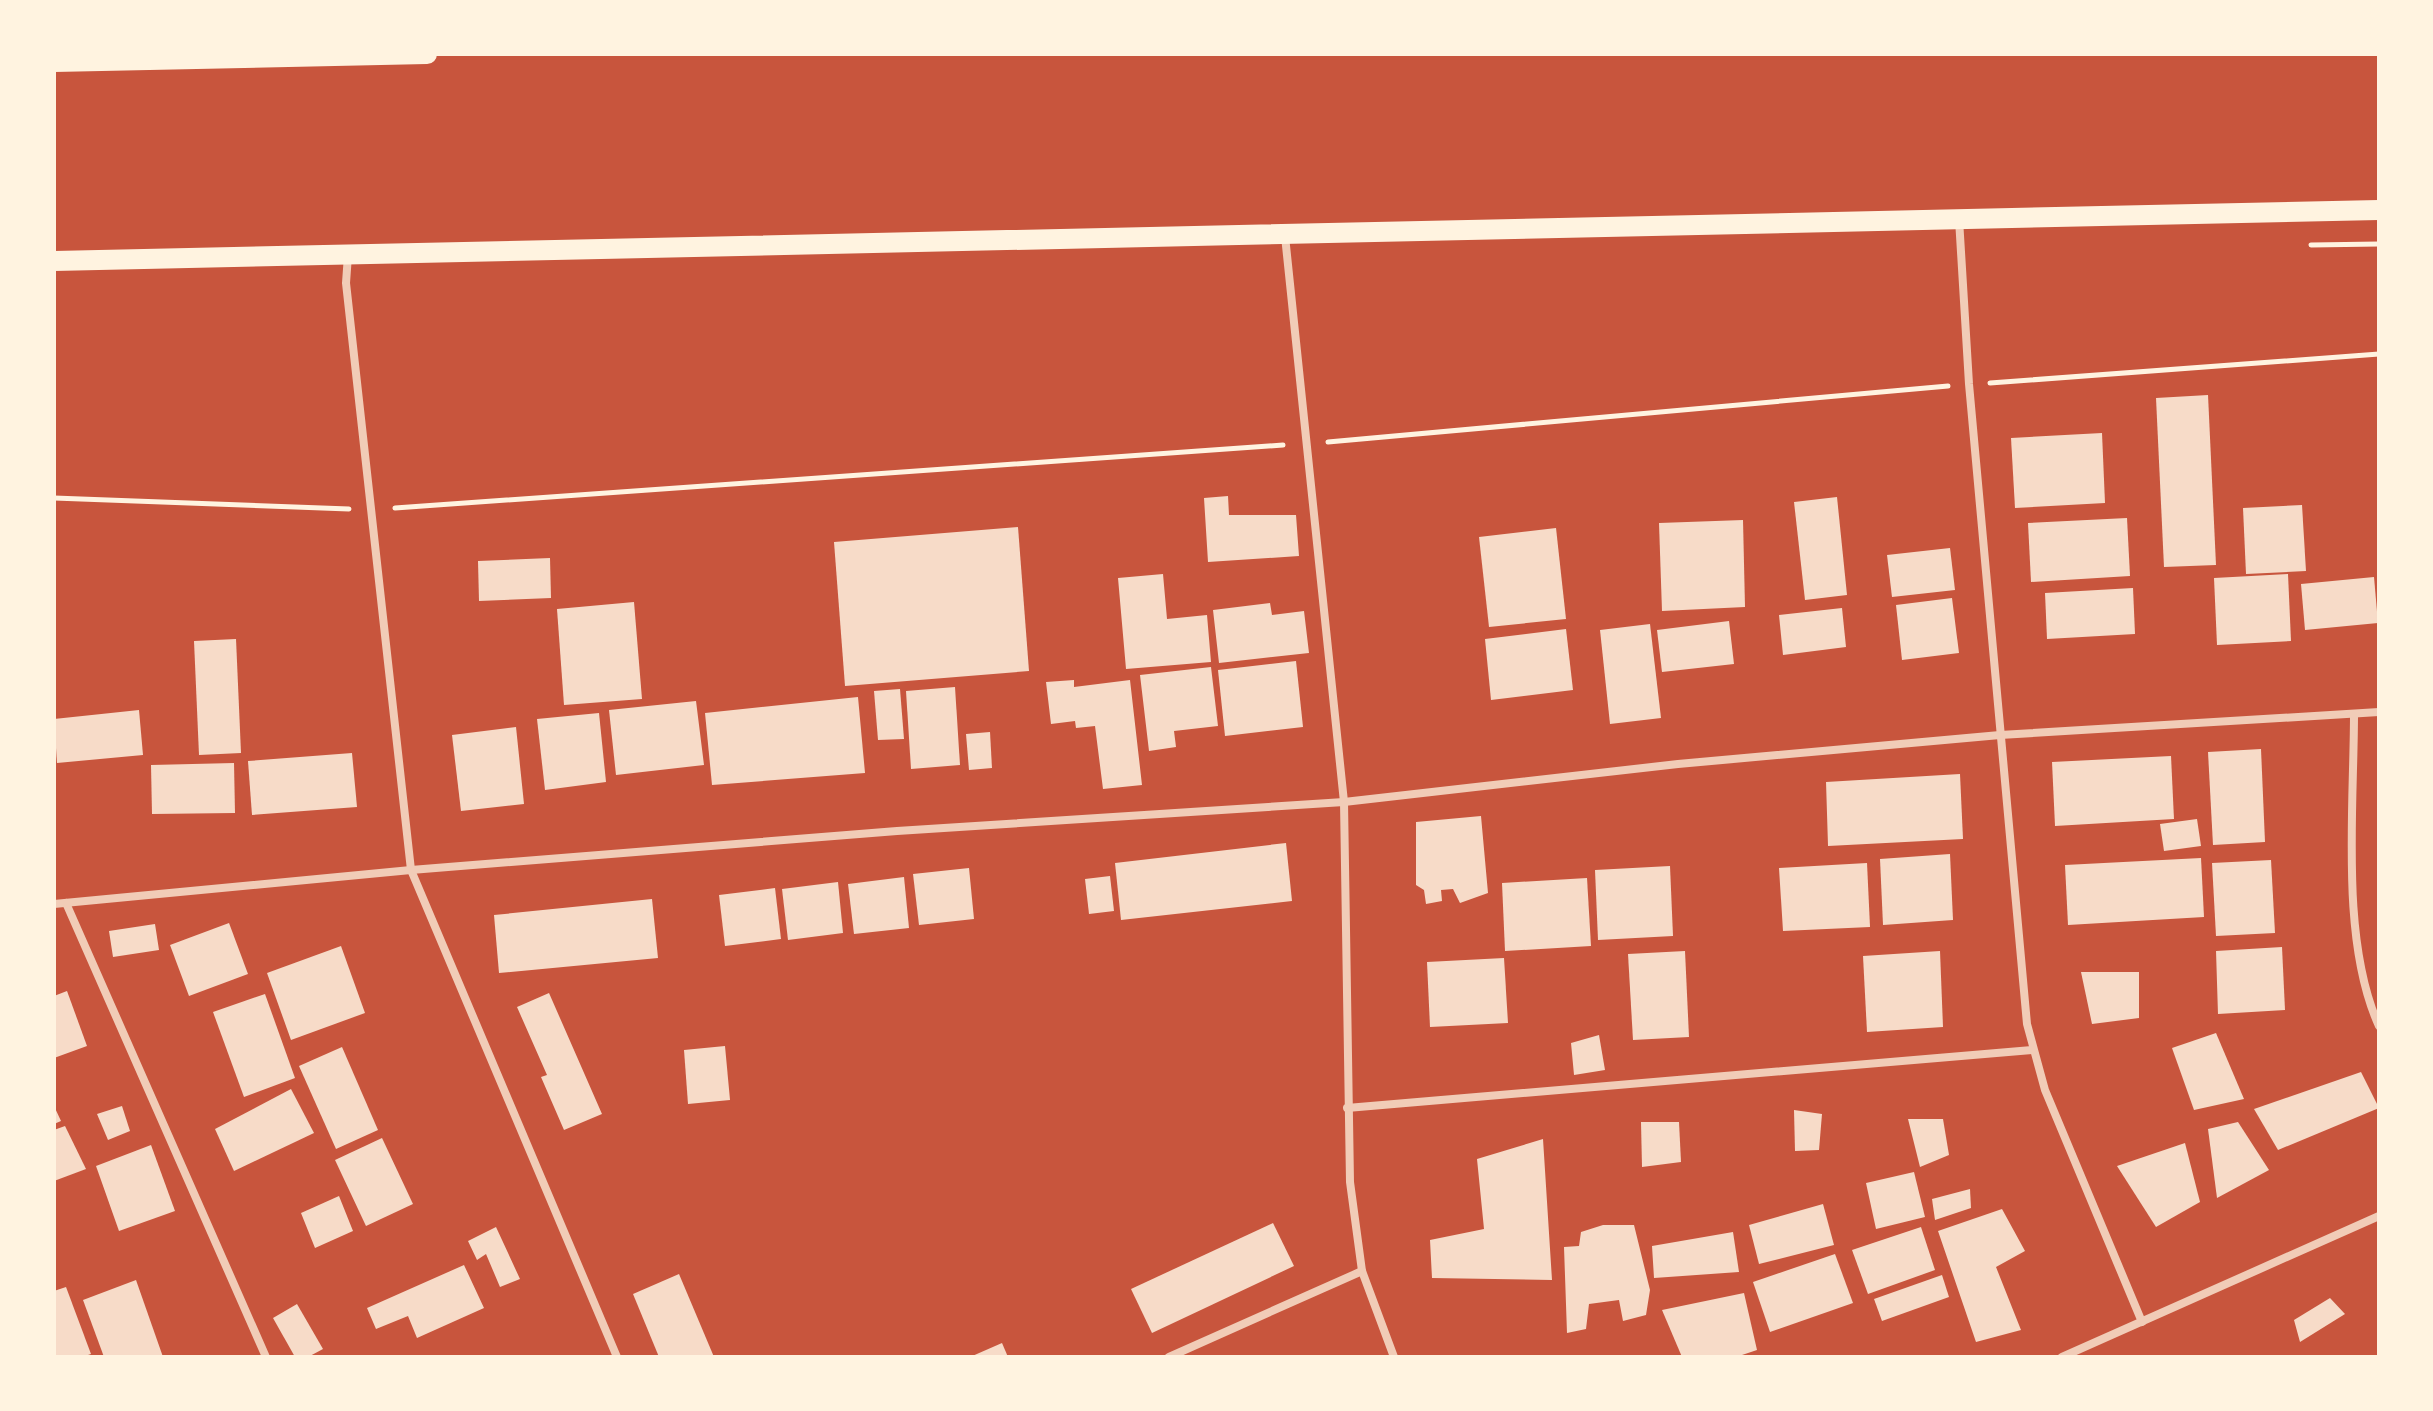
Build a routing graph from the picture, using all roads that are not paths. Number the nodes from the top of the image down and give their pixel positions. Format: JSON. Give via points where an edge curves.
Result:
{"nodes":[{"id":1,"x":427,"y":54,"type":"edge"},
{"id":2,"x":54,"y":62,"type":"edge"},
{"id":3,"x":2379,"y":210,"type":"edge"},
{"id":4,"x":1959,"y":219,"type":"junction"},
{"id":5,"x":1285,"y":234,"type":"junction"},
{"id":6,"x":348,"y":254,"type":"junction"},
{"id":7,"x":54,"y":261,"type":"edge"},
{"id":8,"x":2379,"y":712,"type":"edge"},
{"id":9,"x":2354,"y":714,"type":"junction"},
{"id":10,"x":2000,"y":735,"type":"junction"},
{"id":11,"x":1344,"y":802,"type":"junction"},
{"id":12,"x":411,"y":870,"type":"junction"},
{"id":13,"x":66,"y":903,"type":"junction"},
{"id":14,"x":54,"y":904,"type":"edge"},
{"id":15,"x":2379,"y":1026,"type":"edge"},
{"id":16,"x":2032,"y":1050,"type":"junction"},
{"id":17,"x":1347,"y":1108,"type":"junction"},
{"id":18,"x":2379,"y":1216,"type":"edge"},
{"id":19,"x":1362,"y":1271,"type":"junction"},
{"id":20,"x":2142,"y":1322,"type":"junction"},
{"id":21,"x":266,"y":1357,"type":"edge"},
{"id":22,"x":617,"y":1357,"type":"edge"},
{"id":23,"x":1169,"y":1357,"type":"edge"},
{"id":24,"x":1394,"y":1357,"type":"edge"},
{"id":25,"x":2062,"y":1357,"type":"edge"}],
"edges":[{"from":1,"to":2,"type":"main road"},
{"from":3,"to":4,"type":"main road"},
{"from":4,"to":5,"type":"main road"},
{"from":4,"to":10,"type":"street"},
{"from":5,"to":6,"type":"main road"},
{"from":5,"to":11,"type":"street"},
{"from":6,"to":7,"type":"main road"},
{"from":6,"to":12,"type":"street","via":[[346,283]]},
{"from":8,"to":9,"type":"street"},
{"from":9,"to":10,"type":"street"},
{"from":9,"to":15,"type":"street","via":[[2354,928],[2360,970]]},
{"from":10,"to":11,"type":"street"},
{"from":10,"to":16,"type":"street"},
{"from":11,"to":12,"type":"street"},
{"from":11,"to":17,"type":"street"},
{"from":12,"to":13,"type":"street"},
{"from":12,"to":22,"type":"street"},
{"from":13,"to":14,"type":"street"},
{"from":13,"to":21,"type":"street"},
{"from":16,"to":17,"type":"street"},
{"from":16,"to":20,"type":"street"},
{"from":17,"to":19,"type":"street"},
{"from":18,"to":20,"type":"street"},
{"from":19,"to":23,"type":"street"},
{"from":19,"to":24,"type":"street"},
{"from":20,"to":25,"type":"street"}]}
